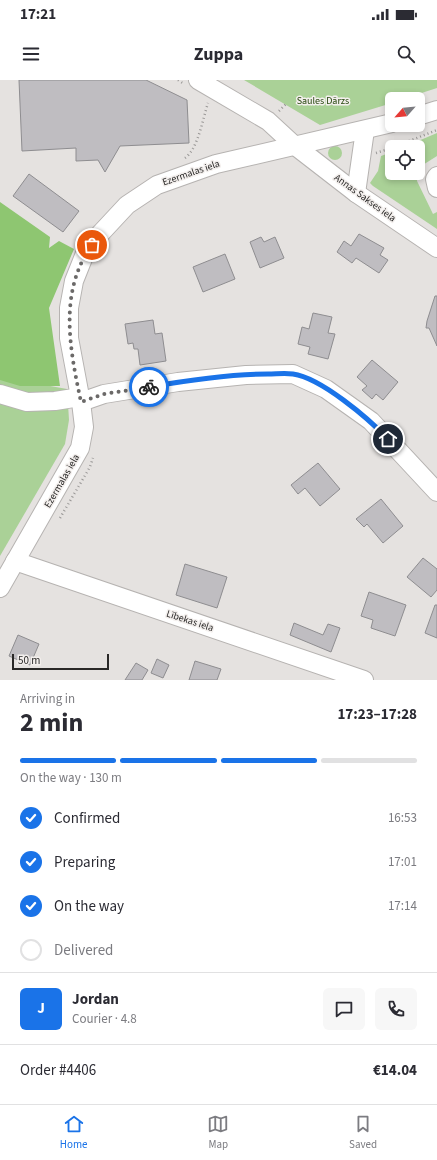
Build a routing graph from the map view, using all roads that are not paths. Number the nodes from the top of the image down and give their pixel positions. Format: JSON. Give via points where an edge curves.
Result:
{"nodes":[{"id":1,"x":194,"y":84,"type":"edge"},
{"id":2,"x":437,"y":110,"type":"edge"},
{"id":3,"x":425,"y":114,"type":"edge"},
{"id":4,"x":385,"y":125,"type":"edge"},
{"id":5,"x":365,"y":130,"type":"junction"},
{"id":6,"x":294,"y":145,"type":"junction"},
{"id":7,"x":437,"y":176,"type":"edge"},
{"id":8,"x":437,"y":188,"type":"edge"},
{"id":9,"x":356,"y":193,"type":"junction"},
{"id":10,"x":437,"y":248,"type":"edge"},
{"id":11,"x":0,"y":394,"type":"edge"},
{"id":12,"x":81,"y":399,"type":"junction"},
{"id":13,"x":437,"y":492,"type":"edge"},
{"id":14,"x":16,"y":561,"type":"junction"},
{"id":15,"x":0,"y":588,"type":"edge"},
{"id":16,"x":364,"y":680,"type":"edge"}],
"edges":[{"from":1,"to":6,"type":"street","name":"Annas Sakses iela","via":[[268,121]]},
{"from":2,"to":3,"type":"street"},
{"from":4,"to":5,"type":"street","name":"Ezermalas iela"},
{"from":5,"to":6,"type":"street","name":"Ezermalas iela"},
{"from":5,"to":9,"type":"street"},
{"from":6,"to":9,"type":"street","name":"Annas Sakses iela"},
{"from":6,"to":12,"type":"street","name":"Ezermalas iela","via":[[216,164],[157,184],[127,205],[100,234],[82,262],[74,281],[69,308],[69,338]]},
{"from":7,"to":8,"type":"street"},
{"from":9,"to":10,"type":"street","name":"Annas Sakses iela"},
{"from":11,"to":12,"type":"street","via":[[27,402]]},
{"from":12,"to":13,"type":"street","via":[[178,382],[246,375],[293,374],[326,389],[371,421]]},
{"from":12,"to":14,"type":"street","name":"Ezermalas iela","via":[[84,427],[80,448]]},
{"from":14,"to":15,"type":"street","name":"Ezermalas iela"},
{"from":14,"to":16,"type":"street","name":"Lībekas iela"}]}
